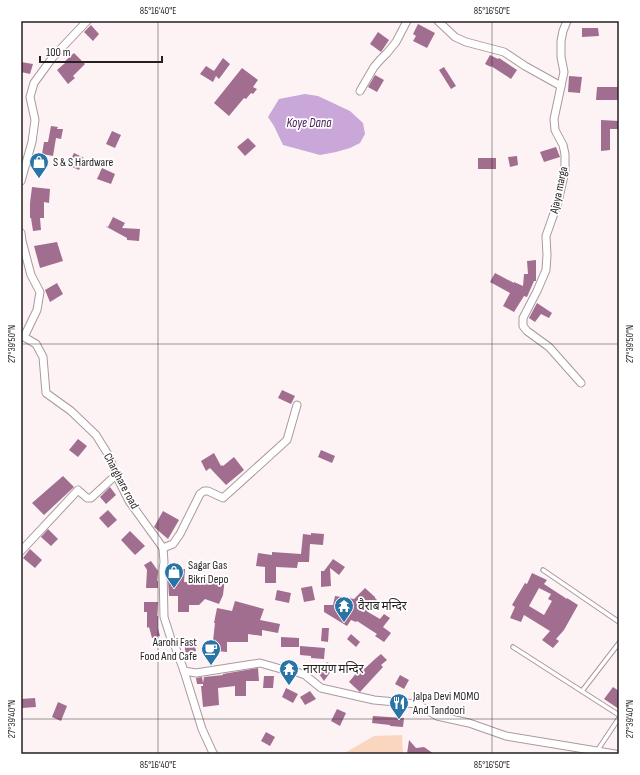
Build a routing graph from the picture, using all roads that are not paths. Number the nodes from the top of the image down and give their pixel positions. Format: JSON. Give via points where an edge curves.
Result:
{"nodes":[{"id":1,"x":87,"y":21,"type":"edge"},
{"id":2,"x":407,"y":21,"type":"edge"},
{"id":3,"x":438,"y":21,"type":"edge"},
{"id":4,"x":567,"y":21,"type":"edge"},
{"id":5,"x":561,"y":86,"type":"junction"},
{"id":6,"x":360,"y":91,"type":"dead end"},
{"id":7,"x":21,"y":181,"type":"edge"},
{"id":8,"x":21,"y":232,"type":"edge"},
{"id":9,"x":581,"y":383,"type":"dead end"},
{"id":10,"x":297,"y":405,"type":"dead end"},
{"id":11,"x":116,"y":476,"type":"junction"},
{"id":12,"x":163,"y":548,"type":"junction"},
{"id":13,"x":21,"y":551,"type":"edge"},
{"id":14,"x":543,"y":570,"type":"dead end"},
{"id":15,"x":619,"y":622,"type":"edge"},
{"id":16,"x":619,"y":643,"type":"edge"},
{"id":17,"x":513,"y":647,"type":"dead end"},
{"id":18,"x":184,"y":671,"type":"junction"},
{"id":19,"x":582,"y":691,"type":"junction"},
{"id":20,"x":619,"y":715,"type":"edge"},
{"id":21,"x":619,"y":718,"type":"edge"},
{"id":22,"x":597,"y":751,"type":"junction"},
{"id":23,"x":214,"y":754,"type":"edge"},
{"id":24,"x":615,"y":754,"type":"edge"}],
"edges":[{"from":1,"to":7,"type":"street","via":[[53,57],[34,83],[30,97],[35,120]]},
{"from":2,"to":6,"type":"street","via":[[392,48],[374,67]]},
{"from":3,"to":5,"type":"street","via":[[466,42],[504,52]]},
{"from":4,"to":5,"type":"street","via":[[561,41],[564,72]]},
{"from":5,"to":9,"type":"street","name":"Ajaya marga","via":[[554,119],[555,130],[565,154],[565,171],[546,236],[546,270],[523,318],[523,326],[549,347]]},
{"from":8,"to":11,"type":"street","name":"Charghare road","via":[[31,275],[40,292],[37,310],[24,336],[36,344],[43,357],[46,393],[71,411],[96,435],[109,456]]},
{"from":10,"to":12,"type":"street","via":[[287,440],[223,498],[208,491],[200,494],[180,534],[173,544]]},
{"from":11,"to":12,"type":"street","name":"Charghare road","via":[[129,500]]},
{"from":11,"to":13,"type":"street","via":[[91,498],[78,490]]},
{"from":12,"to":18,"type":"street","via":[[164,618]]},
{"from":14,"to":15,"type":"lane"},
{"from":16,"to":19,"type":"lane"},
{"from":17,"to":19,"type":"lane"},
{"from":18,"to":22,"type":"street","via":[[196,673],[260,663],[305,675],[321,688],[374,700],[417,704],[437,716],[469,723],[506,736]]},
{"from":18,"to":23,"type":"street","via":[[202,729]]},
{"from":19,"to":20,"type":"lane"},
{"from":21,"to":22,"type":"lane"},
{"from":22,"to":24,"type":"street"}]}
